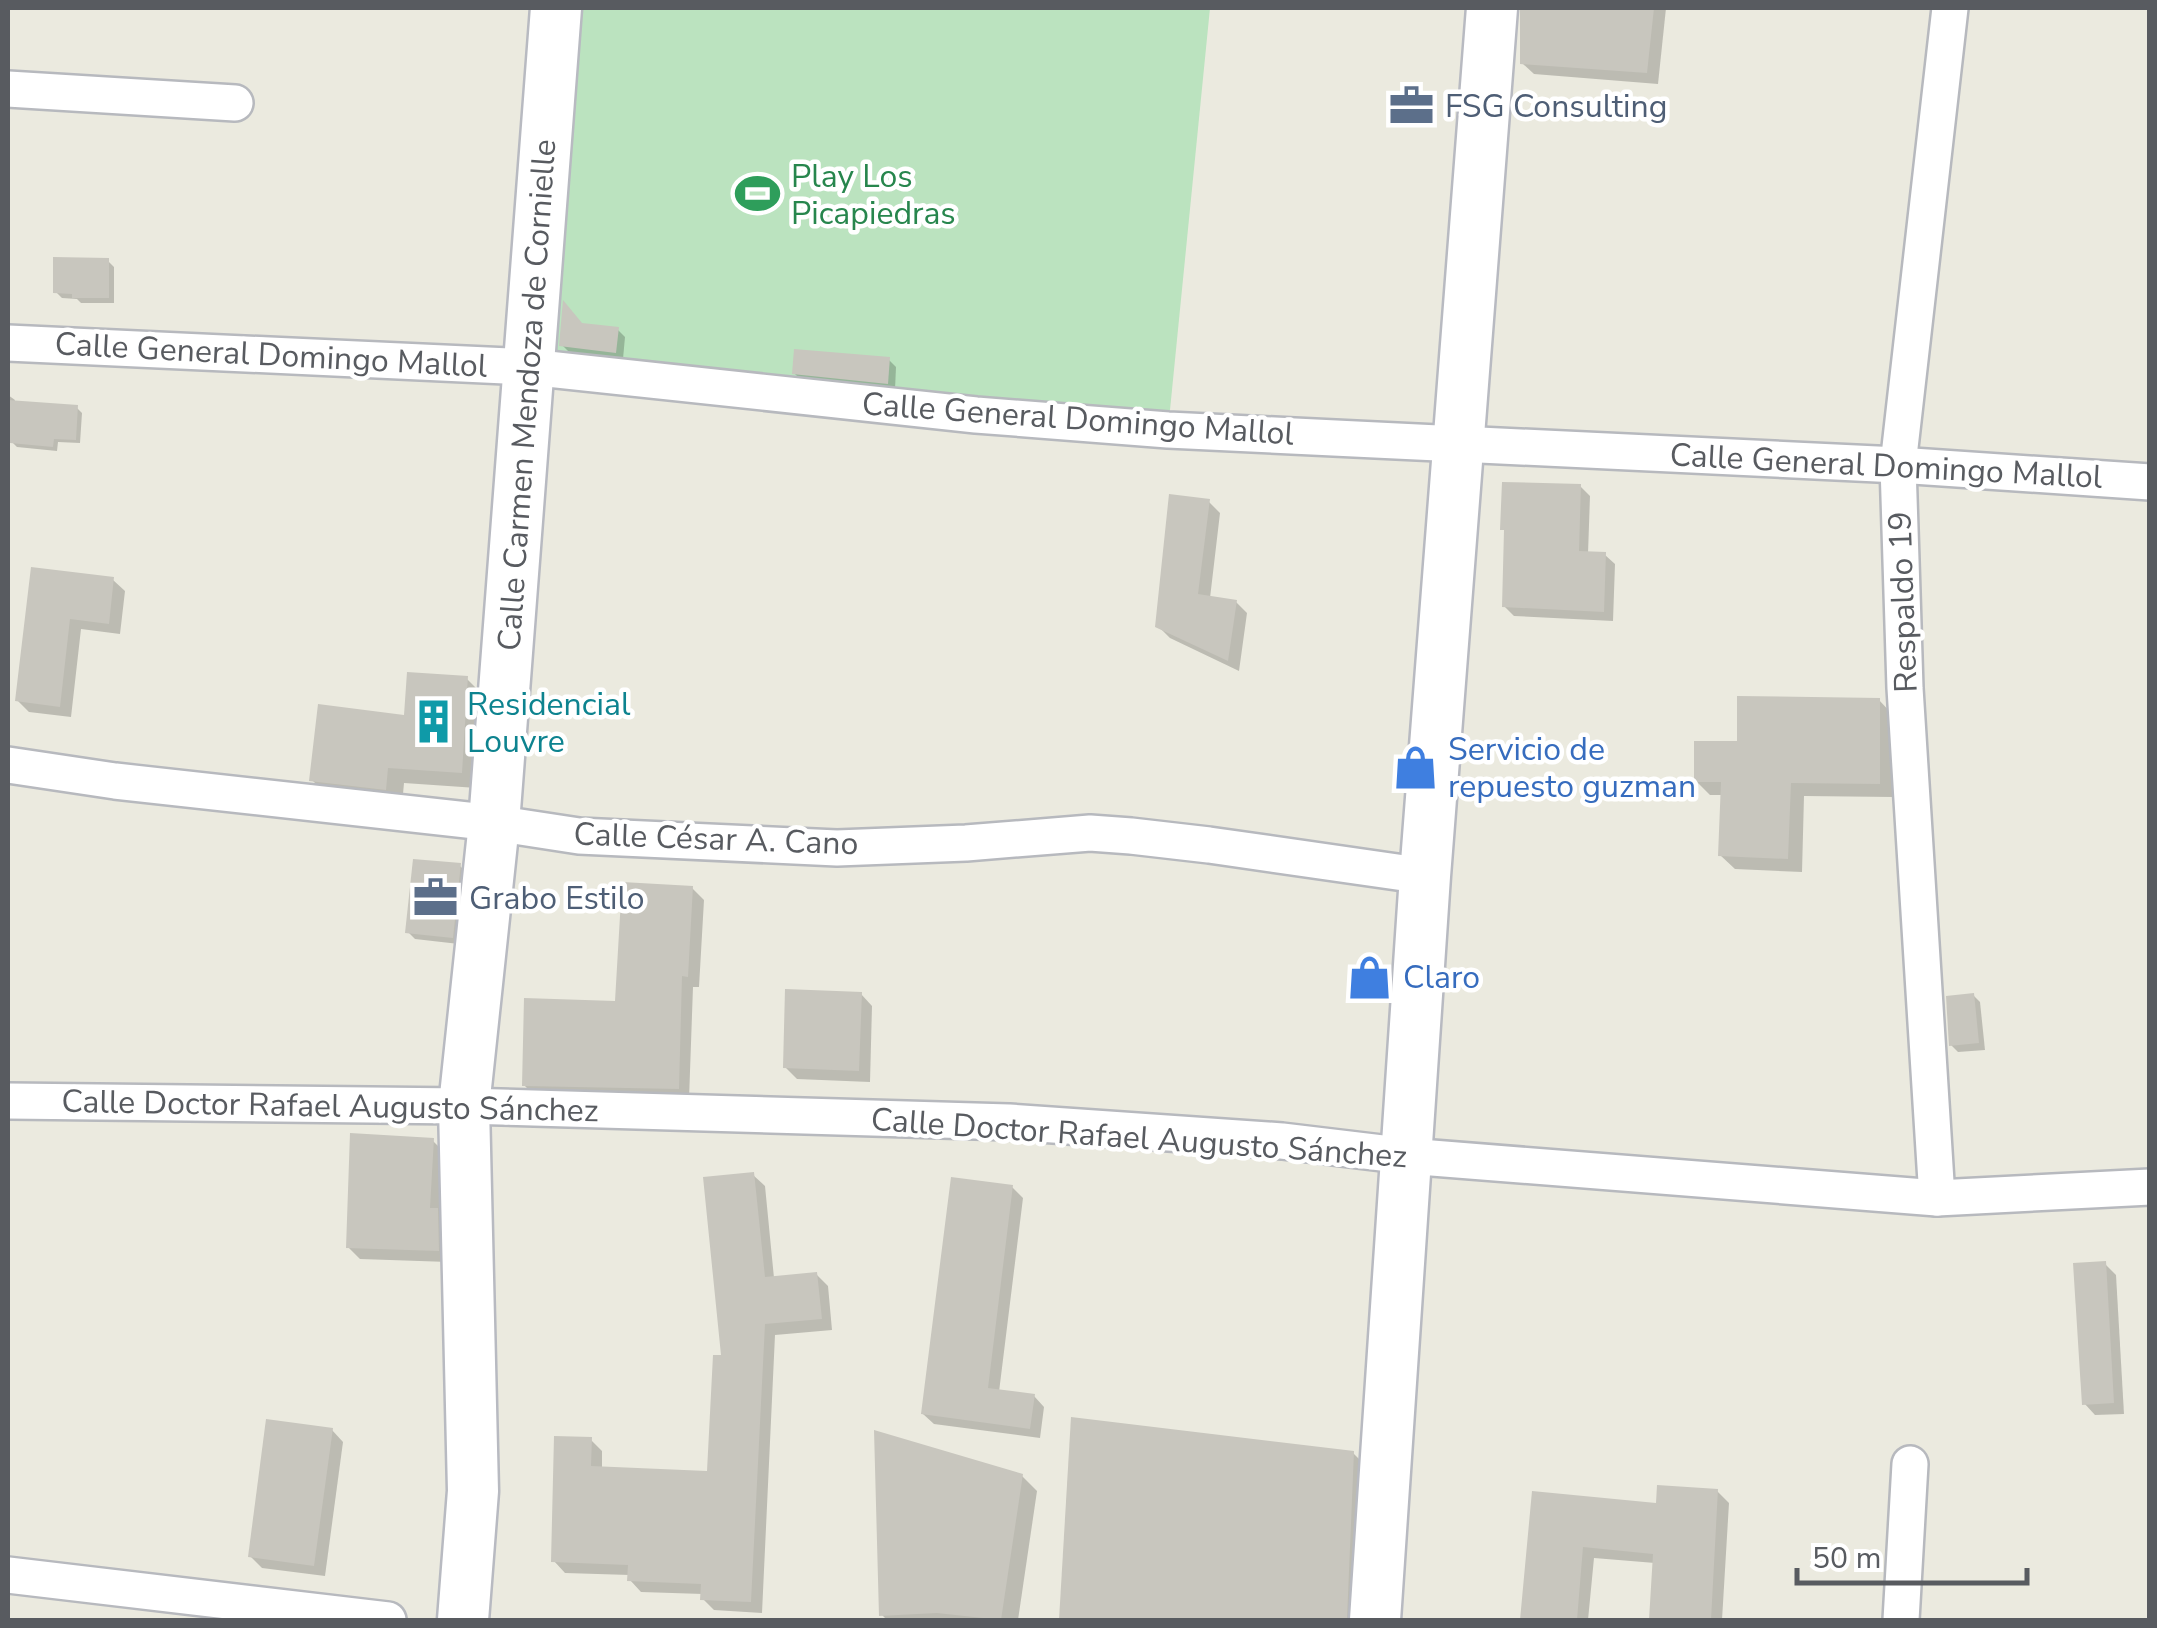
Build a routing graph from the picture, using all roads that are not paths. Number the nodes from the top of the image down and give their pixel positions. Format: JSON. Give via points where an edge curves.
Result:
{"nodes":[{"id":1,"x":556,"y":8,"type":"edge"},
{"id":2,"x":1492,"y":8,"type":"edge"},
{"id":3,"x":1950,"y":8,"type":"edge"},
{"id":4,"x":8,"y":89,"type":"edge"},
{"id":5,"x":235,"y":104,"type":"dead end"},
{"id":6,"x":8,"y":343,"type":"edge"},
{"id":7,"x":529,"y":367,"type":"junction"},
{"id":8,"x":1460,"y":443,"type":"junction"},
{"id":9,"x":1898,"y":465,"type":"junction"},
{"id":10,"x":2150,"y":482,"type":"edge"},
{"id":11,"x":8,"y":765,"type":"edge"},
{"id":12,"x":494,"y":823,"type":"junction"},
{"id":13,"x":1425,"y":876,"type":"junction"},
{"id":14,"x":8,"y":1101,"type":"edge"},
{"id":15,"x":464,"y":1106,"type":"junction"},
{"id":16,"x":1407,"y":1156,"type":"junction"},
{"id":17,"x":2150,"y":1188,"type":"edge"},
{"id":18,"x":1937,"y":1198,"type":"junction"},
{"id":19,"x":1910,"y":1464,"type":"dead end"},
{"id":20,"x":8,"y":1575,"type":"edge"},
{"id":21,"x":388,"y":1620,"type":"edge"},
{"id":22,"x":463,"y":1620,"type":"edge"},
{"id":23,"x":1375,"y":1620,"type":"edge"},
{"id":24,"x":1900,"y":1620,"type":"edge"}],
"edges":[{"from":1,"to":7,"type":"street","name":"Calle Carmen Mendoza de Cornielle"},
{"from":2,"to":8,"type":"street"},
{"from":3,"to":9,"type":"street","name":"Respaldo 19"},
{"from":4,"to":5,"type":"street"},
{"from":6,"to":7,"type":"street","name":"Calle General Domingo Mallol"},
{"from":7,"to":8,"type":"street","name":"Calle General Domingo Mallol","via":[[976,415]]},
{"from":7,"to":12,"type":"street","name":"Calle Carmen Mendoza de Cornielle"},
{"from":8,"to":9,"type":"street","name":"Calle General Domingo Mallol"},
{"from":8,"to":13,"type":"street"},
{"from":9,"to":10,"type":"street","name":"Calle General Domingo Mallol"},
{"from":9,"to":18,"type":"street","name":"Respaldo 19"},
{"from":11,"to":12,"type":"street","name":"Calle César A. Cano"},
{"from":12,"to":13,"type":"street","name":"Calle César A. Cano","via":[[579,836],[837,848],[1131,836]]},
{"from":12,"to":15,"type":"street","name":"Calle Carmen Mendoza de Cornielle"},
{"from":13,"to":16,"type":"street"},
{"from":14,"to":15,"type":"street","name":"Calle Doctor Rafael Augusto Sánchez"},
{"from":15,"to":16,"type":"street","name":"Calle Doctor Rafael Augusto Sánchez","via":[[1009,1122]]},
{"from":15,"to":22,"type":"street","name":"Calle Carmen Mendoza de Cornielle","via":[[473,1491]]},
{"from":16,"to":18,"type":"street","name":"Calle Doctor Rafael Augusto Sánchez"},
{"from":16,"to":23,"type":"street"},
{"from":17,"to":18,"type":"street","name":"Calle Doctor Rafael Augusto Sánchez"},
{"from":19,"to":24,"type":"street"},
{"from":20,"to":21,"type":"street"}]}
